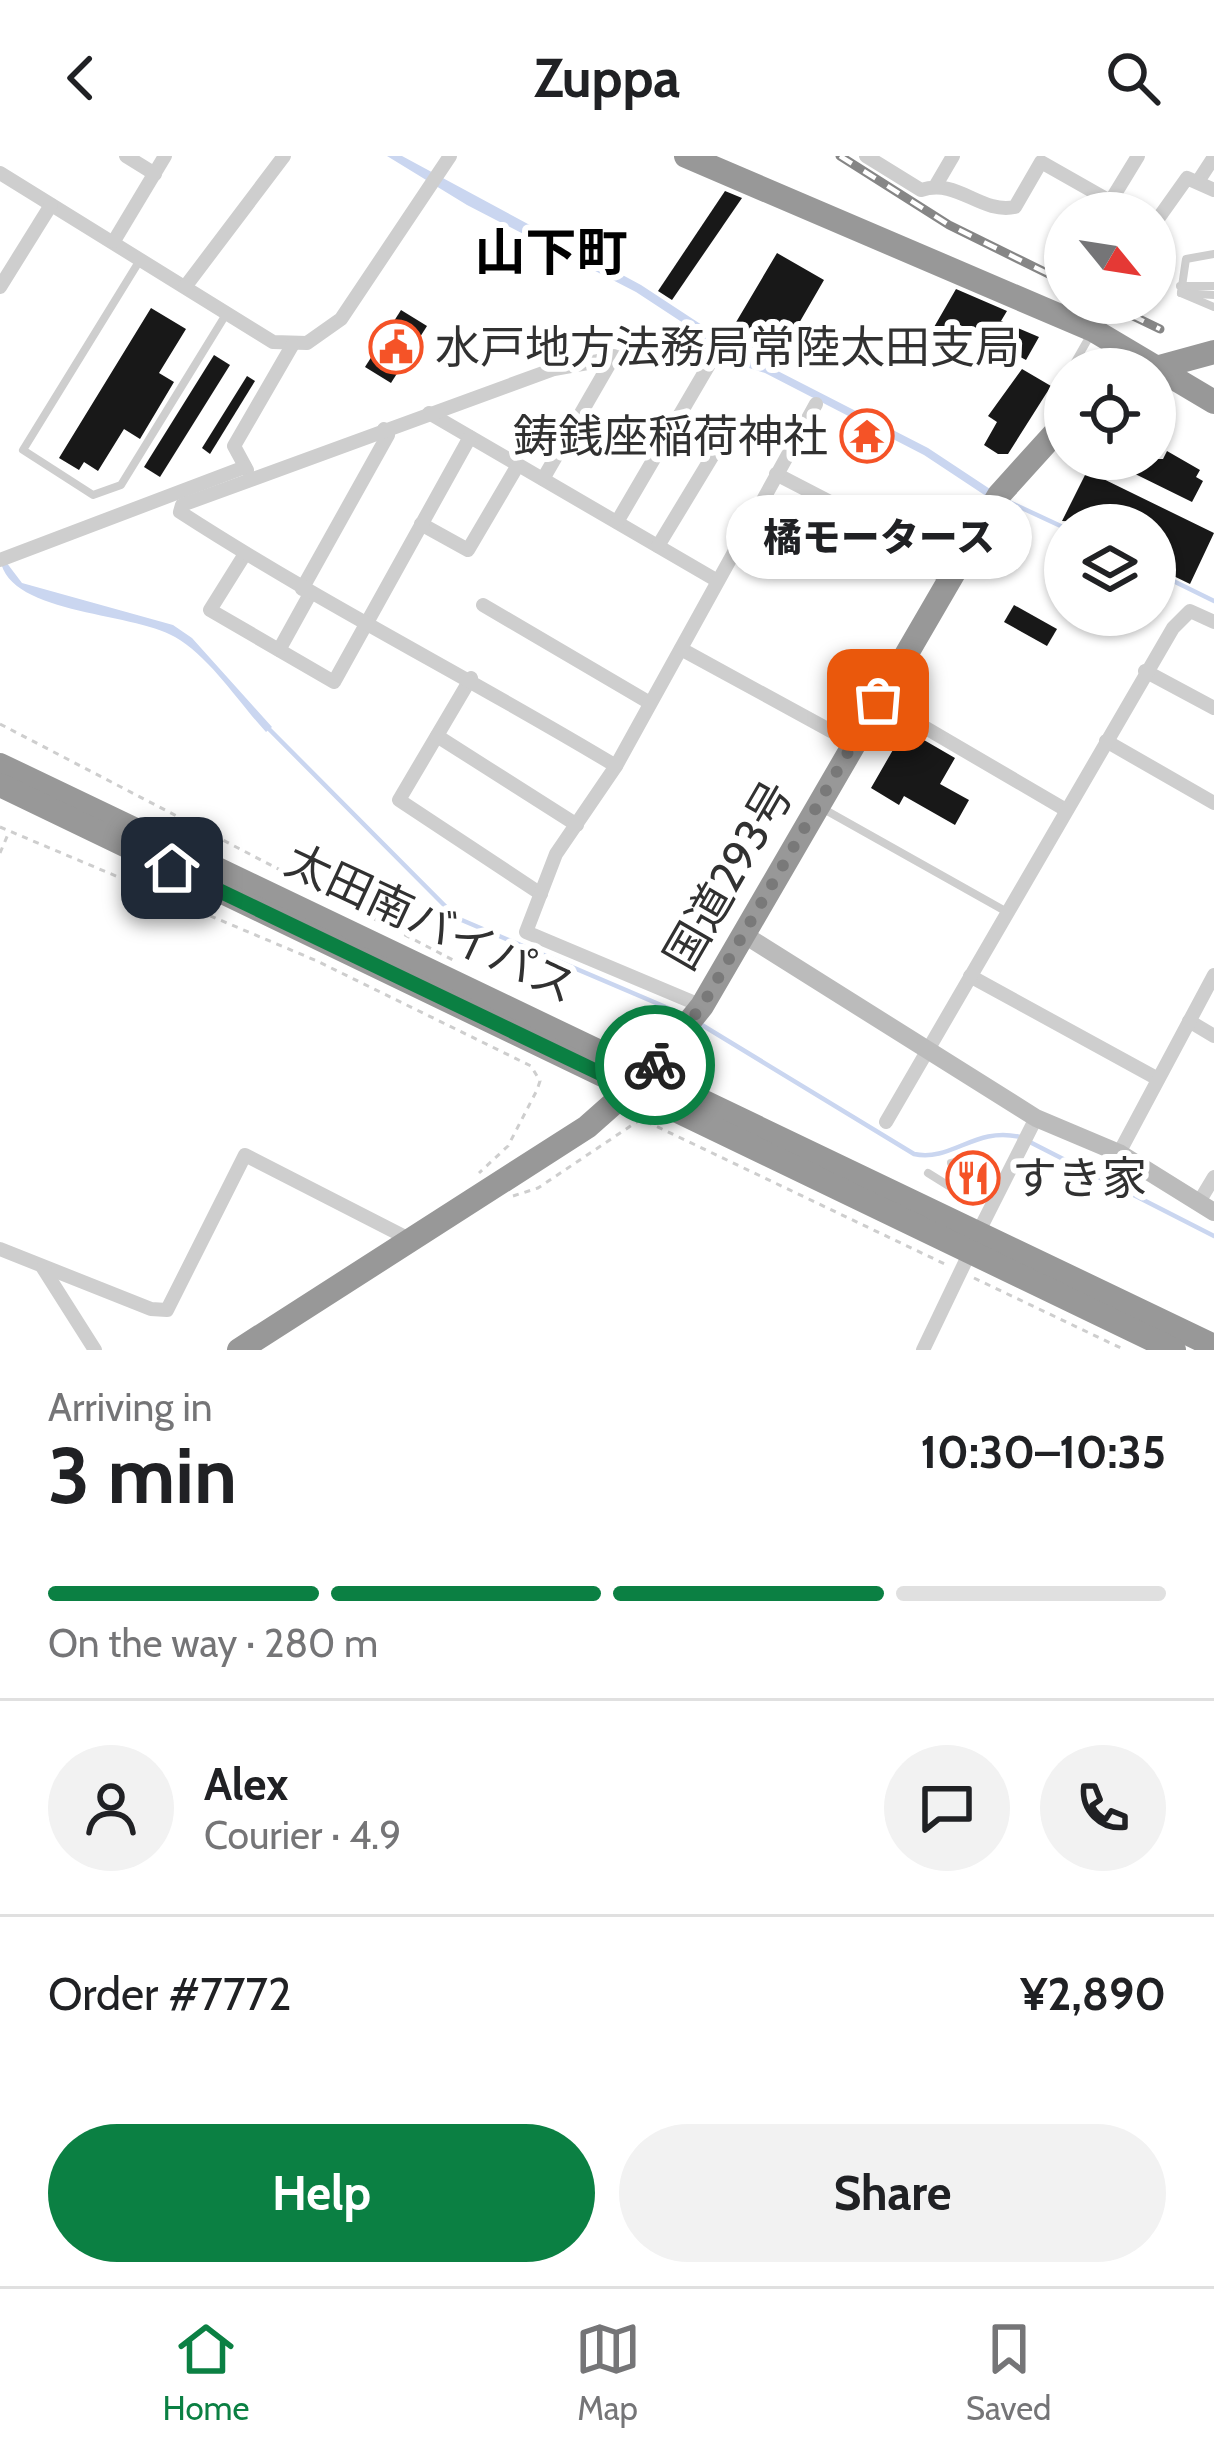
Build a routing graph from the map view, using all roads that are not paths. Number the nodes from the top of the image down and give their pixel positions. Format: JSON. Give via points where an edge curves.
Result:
{"nodes":[{"id":1,"x":126,"y":156,"type":"edge"},
{"id":2,"x":165,"y":156,"type":"edge"},
{"id":3,"x":284,"y":156,"type":"edge"},
{"id":4,"x":450,"y":156,"type":"edge"},
{"id":5,"x":686,"y":156,"type":"edge"},
{"id":6,"x":866,"y":156,"type":"edge"},
{"id":7,"x":953,"y":156,"type":"edge"},
{"id":8,"x":1138,"y":156,"type":"edge"},
{"id":9,"x":1214,"y":157,"type":"edge"},
{"id":10,"x":1043,"y":159,"type":"edge"},
{"id":11,"x":0,"y":172,"type":"edge"},
{"id":12,"x":154,"y":174,"type":"junction"},
{"id":13,"x":1199,"y":180,"type":"junction"},
{"id":14,"x":936,"y":185,"type":"junction"},
{"id":15,"x":1214,"y":190,"type":"edge"},
{"id":16,"x":1094,"y":192,"type":"edge"},
{"id":17,"x":1116,"y":192,"type":"edge"},
{"id":18,"x":1176,"y":193,"type":"edge"},
{"id":19,"x":51,"y":205,"type":"junction"},
{"id":20,"x":114,"y":241,"type":"junction"},
{"id":21,"x":1214,"y":254,"type":"edge"},
{"id":22,"x":141,"y":258,"type":"junction"},
{"id":23,"x":0,"y":286,"type":"edge"},
{"id":24,"x":185,"y":287,"type":"junction"},
{"id":25,"x":1180,"y":289,"type":"junction"},
{"id":26,"x":1214,"y":291,"type":"edge"},
{"id":27,"x":1214,"y":307,"type":"edge"},
{"id":28,"x":225,"y":316,"type":"junction"},
{"id":29,"x":1093,"y":330,"type":"junction"},
{"id":30,"x":293,"y":344,"type":"junction"},
{"id":31,"x":1083,"y":348,"type":"edge"},
{"id":32,"x":1122,"y":348,"type":"edge"},
{"id":33,"x":1214,"y":352,"type":"edge"},
{"id":34,"x":614,"y":356,"type":"junction"},
{"id":35,"x":1176,"y":362,"type":"edge"},
{"id":36,"x":1176,"y":380,"type":"edge"},
{"id":37,"x":1214,"y":402,"type":"edge"},
{"id":38,"x":816,"y":404,"type":"dead end"},
{"id":39,"x":429,"y":412,"type":"junction"},
{"id":40,"x":730,"y":427,"type":"dead end"},
{"id":41,"x":384,"y":429,"type":"junction"},
{"id":42,"x":470,"y":437,"type":"junction"},
{"id":43,"x":1044,"y":442,"type":"edge"},
{"id":44,"x":518,"y":465,"type":"junction"},
{"id":45,"x":248,"y":472,"type":"junction"},
{"id":46,"x":776,"y":474,"type":"junction"},
{"id":47,"x":543,"y":479,"type":"junction"},
{"id":48,"x":617,"y":523,"type":"junction"},
{"id":49,"x":421,"y":524,"type":"junction"},
{"id":50,"x":658,"y":546,"type":"junction"},
{"id":51,"x":244,"y":554,"type":"junction"},
{"id":52,"x":0,"y":560,"type":"edge"},
{"id":53,"x":716,"y":580,"type":"junction"},
{"id":54,"x":950,"y":580,"type":"junction"},
{"id":55,"x":306,"y":591,"type":"junction"},
{"id":56,"x":483,"y":605,"type":"dead end"},
{"id":57,"x":1214,"y":622,"type":"edge"},
{"id":58,"x":364,"y":626,"type":"junction"},
{"id":59,"x":279,"y":650,"type":"junction"},
{"id":60,"x":680,"y":650,"type":"junction"},
{"id":61,"x":1145,"y":671,"type":"junction"},
{"id":62,"x":471,"y":678,"type":"junction"},
{"id":63,"x":878,"y":700,"type":"junction"},
{"id":64,"x":650,"y":704,"type":"junction"},
{"id":65,"x":1214,"y":708,"type":"edge"},
{"id":66,"x":437,"y":736,"type":"junction"},
{"id":67,"x":1106,"y":741,"type":"junction"},
{"id":68,"x":853,"y":743,"type":"junction"},
{"id":69,"x":0,"y":765,"type":"edge"},
{"id":70,"x":616,"y":766,"type":"junction"},
{"id":71,"x":0,"y":785,"type":"edge"},
{"id":72,"x":1214,"y":803,"type":"edge"},
{"id":73,"x":817,"y":805,"type":"junction"},
{"id":74,"x":1066,"y":810,"type":"junction"},
{"id":75,"x":577,"y":825,"type":"junction"},
{"id":76,"x":541,"y":894,"type":"junction"},
{"id":77,"x":1006,"y":912,"type":"junction"},
{"id":78,"x":743,"y":934,"type":"junction"},
{"id":79,"x":1214,"y":975,"type":"edge"},
{"id":80,"x":970,"y":976,"type":"junction"},
{"id":81,"x":702,"y":1006,"type":"junction"},
{"id":82,"x":1189,"y":1022,"type":"junction"},
{"id":83,"x":1214,"y":1036,"type":"edge"},
{"id":84,"x":927,"y":1049,"type":"junction"},
{"id":85,"x":1158,"y":1078,"type":"junction"},
{"id":86,"x":640,"y":1081,"type":"junction"},
{"id":87,"x":886,"y":1122,"type":"dead end"},
{"id":88,"x":1028,"y":1132,"type":"junction"},
{"id":89,"x":1119,"y":1153,"type":"junction"},
{"id":90,"x":951,"y":1163,"type":"dead end"},
{"id":91,"x":928,"y":1173,"type":"dead end"},
{"id":92,"x":1214,"y":1177,"type":"edge"},
{"id":93,"x":1207,"y":1207,"type":"edge"},
{"id":94,"x":412,"y":1240,"type":"junction"},
{"id":95,"x":0,"y":1249,"type":"edge"},
{"id":96,"x":970,"y":1252,"type":"junction"},
{"id":97,"x":43,"y":1268,"type":"junction"},
{"id":98,"x":1214,"y":1346,"type":"edge"},
{"id":99,"x":95,"y":1350,"type":"edge"},
{"id":100,"x":239,"y":1350,"type":"edge"},
{"id":101,"x":923,"y":1350,"type":"edge"},
{"id":102,"x":1174,"y":1350,"type":"edge"}],
"edges":[{"from":1,"to":12,"type":"street"},
{"from":2,"to":12,"type":"street"},
{"from":3,"to":24,"type":"street"},
{"from":4,"to":30,"type":"street","via":[[341,319],[321,338]]},
{"from":5,"to":29,"type":"highway"},
{"from":6,"to":14,"type":"street","via":[[921,190]]},
{"from":7,"to":14,"type":"street"},
{"from":8,"to":17,"type":"street"},
{"from":9,"to":13,"type":"street"},
{"from":10,"to":14,"type":"street","via":[[1015,207],[1001,210]]},
{"from":10,"to":16,"type":"street"},
{"from":11,"to":19,"type":"street"},
{"from":12,"to":20,"type":"street"},
{"from":13,"to":15,"type":"street"},
{"from":13,"to":18,"type":"street","via":[[1187,178]]},
{"from":19,"to":20,"type":"street"},
{"from":19,"to":23,"type":"street"},
{"from":20,"to":22,"type":"street"},
{"from":21,"to":25,"type":"lane","via":[[1186,259]]},
{"from":22,"to":24,"type":"street"},
{"from":22,"to":28,"type":"lane","via":[[23,450],[93,495],[121,485]]},
{"from":24,"to":28,"type":"street"},
{"from":25,"to":26,"type":"lane"},
{"from":25,"to":27,"type":"lane"},
{"from":28,"to":30,"type":"street"},
{"from":29,"to":31,"type":"lane"},
{"from":29,"to":32,"type":"highway"},
{"from":30,"to":45,"type":"street","via":[[234,446]]},
{"from":33,"to":35,"type":"highway"},
{"from":34,"to":39,"type":"street"},
{"from":34,"to":47,"type":"street"},
{"from":34,"to":48,"type":"street","via":[[710,363]]},
{"from":36,"to":37,"type":"highway"},
{"from":38,"to":46,"type":"street"},
{"from":39,"to":41,"type":"street"},
{"from":39,"to":42,"type":"street"},
{"from":40,"to":50,"type":"street"},
{"from":41,"to":45,"type":"street"},
{"from":41,"to":55,"type":"street","via":[[388,435]]},
{"from":42,"to":44,"type":"street"},
{"from":42,"to":49,"type":"street"},
{"from":43,"to":54,"type":"highway","name":"国道293号","via":[[1018,469]]},
{"from":44,"to":47,"type":"street"},
{"from":44,"to":49,"type":"street","via":[[468,550]]},
{"from":45,"to":51,"type":"street","via":[[180,512]]},
{"from":45,"to":52,"type":"street"},
{"from":46,"to":53,"type":"street"},
{"from":46,"to":54,"type":"street","via":[[861,518],[905,557]]},
{"from":47,"to":48,"type":"street"},
{"from":48,"to":50,"type":"street"},
{"from":49,"to":58,"type":"street"},
{"from":50,"to":53,"type":"street"},
{"from":51,"to":55,"type":"street"},
{"from":51,"to":59,"type":"street","via":[[210,610]]},
{"from":53,"to":60,"type":"street"},
{"from":54,"to":63,"type":"highway","name":"国道293号"},
{"from":55,"to":58,"type":"street"},
{"from":55,"to":59,"type":"street"},
{"from":56,"to":64,"type":"street"},
{"from":57,"to":61,"type":"street","via":[[1190,610]]},
{"from":58,"to":59,"type":"street","via":[[334,682]]},
{"from":58,"to":62,"type":"street"},
{"from":60,"to":64,"type":"street"},
{"from":60,"to":68,"type":"street"},
{"from":61,"to":65,"type":"street"},
{"from":61,"to":67,"type":"street"},
{"from":62,"to":66,"type":"street"},
{"from":62,"to":70,"type":"street"},
{"from":63,"to":68,"type":"highway","name":"国道293号"},
{"from":63,"to":74,"type":"street"},
{"from":64,"to":70,"type":"street"},
{"from":66,"to":75,"type":"street"},
{"from":66,"to":76,"type":"street","via":[[399,800]]},
{"from":67,"to":72,"type":"street"},
{"from":67,"to":74,"type":"street"},
{"from":68,"to":73,"type":"highway","name":"国道293号"},
{"from":69,"to":86,"type":"highway","name":"太田南バイパス","via":[[468,988]]},
{"from":70,"to":75,"type":"street"},
{"from":71,"to":86,"type":"highway","name":"太田南バイパス"},
{"from":73,"to":77,"type":"lane"},
{"from":73,"to":78,"type":"highway","name":"国道293号"},
{"from":74,"to":77,"type":"street"},
{"from":75,"to":76,"type":"street"},
{"from":76,"to":81,"type":"street","via":[[526,932]]},
{"from":77,"to":80,"type":"street"},
{"from":78,"to":81,"type":"highway","name":"国道293号"},
{"from":78,"to":84,"type":"street"},
{"from":79,"to":82,"type":"street"},
{"from":80,"to":84,"type":"street"},
{"from":80,"to":85,"type":"street"},
{"from":81,"to":86,"type":"highway","name":"国道293号"},
{"from":82,"to":83,"type":"street"},
{"from":82,"to":85,"type":"street"},
{"from":84,"to":87,"type":"street"},
{"from":84,"to":88,"type":"street"},
{"from":85,"to":89,"type":"street"},
{"from":86,"to":94,"type":"highway","name":"国道293号","via":[[587,1127]]},
{"from":86,"to":96,"type":"highway","name":"太田南バイパス"},
{"from":88,"to":89,"type":"street"},
{"from":88,"to":96,"type":"street"},
{"from":89,"to":93,"type":"street"},
{"from":90,"to":91,"type":"lane","via":[[970,1159],[986,1167],[973,1201]]},
{"from":92,"to":93,"type":"street"},
{"from":94,"to":97,"type":"street","via":[[245,1155],[167,1310]]},
{"from":94,"to":100,"type":"highway","name":"国道293号"},
{"from":95,"to":97,"type":"street"},
{"from":96,"to":98,"type":"highway","name":"太田南バイパス"},
{"from":96,"to":101,"type":"street"},
{"from":96,"to":102,"type":"highway","name":"太田南バイパス"},
{"from":97,"to":99,"type":"street"}]}
